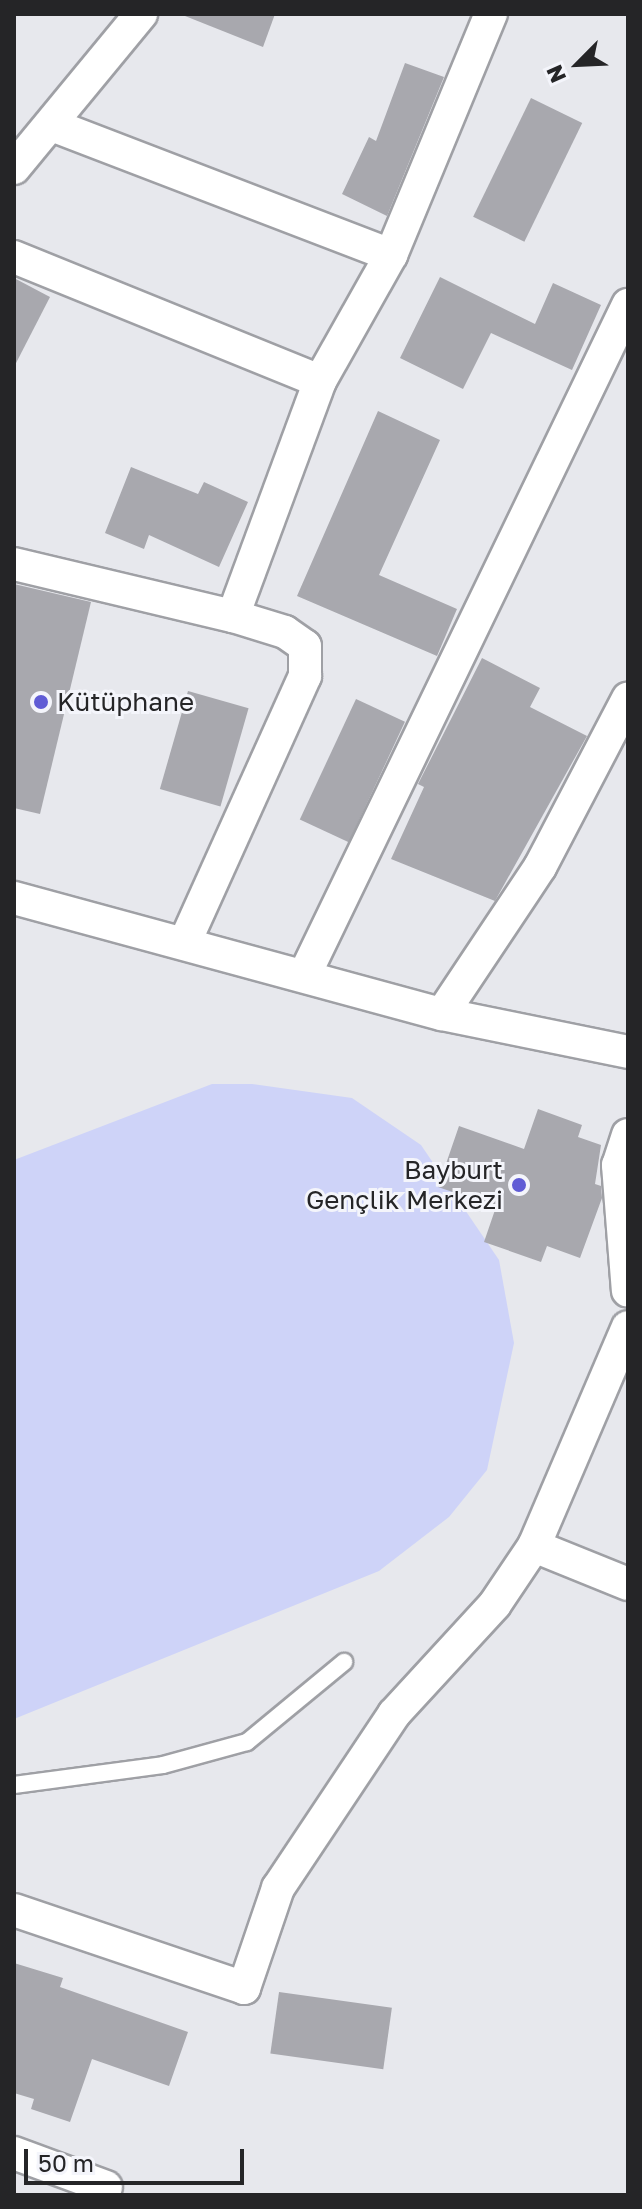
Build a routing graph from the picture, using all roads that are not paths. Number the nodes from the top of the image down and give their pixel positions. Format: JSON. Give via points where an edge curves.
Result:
{"nodes":[{"id":1,"x":141,"y":14,"type":"edge"},
{"id":2,"x":491,"y":14,"type":"edge"},
{"id":3,"x":52,"y":125,"type":"junction"},
{"id":4,"x":17,"y":158,"type":"edge"},
{"id":5,"x":391,"y":255,"type":"junction"},
{"id":6,"x":14,"y":257,"type":"edge"},
{"id":7,"x":628,"y":305,"type":"edge"},
{"id":8,"x":320,"y":381,"type":"junction"},
{"id":9,"x":14,"y":564,"type":"edge"},
{"id":10,"x":233,"y":616,"type":"junction"},
{"id":11,"x":628,"y":699,"type":"edge"},
{"id":12,"x":14,"y":898,"type":"edge"},
{"id":13,"x":185,"y":942,"type":"junction"},
{"id":14,"x":305,"y":974,"type":"junction"},
{"id":15,"x":442,"y":1014,"type":"junction"},
{"id":16,"x":628,"y":1052,"type":"edge"},
{"id":17,"x":628,"y":1135,"type":"edge"},
{"id":18,"x":628,"y":1291,"type":"edge"},
{"id":19,"x":628,"y":1327,"type":"edge"},
{"id":20,"x":534,"y":1546,"type":"junction"},
{"id":21,"x":628,"y":1584,"type":"edge"},
{"id":22,"x":344,"y":1662,"type":"dead end"},
{"id":23,"x":14,"y":1785,"type":"edge"},
{"id":24,"x":14,"y":1910,"type":"edge"},
{"id":25,"x":14,"y":2153,"type":"edge"},
{"id":26,"x":106,"y":2187,"type":"dead end"}],
"edges":[{"from":1,"to":3,"type":"street"},
{"from":2,"to":5,"type":"street"},
{"from":3,"to":4,"type":"street"},
{"from":3,"to":5,"type":"street"},
{"from":5,"to":8,"type":"street"},
{"from":6,"to":8,"type":"street"},
{"from":7,"to":14,"type":"street"},
{"from":8,"to":10,"type":"street"},
{"from":9,"to":10,"type":"street"},
{"from":10,"to":13,"type":"street","via":[[285,632],[305,646],[305,676]]},
{"from":11,"to":15,"type":"street","via":[[540,867]]},
{"from":12,"to":13,"type":"street"},
{"from":13,"to":14,"type":"street"},
{"from":14,"to":15,"type":"street"},
{"from":15,"to":16,"type":"street"},
{"from":17,"to":18,"type":"street","via":[[618,1165]]},
{"from":19,"to":20,"type":"street"},
{"from":20,"to":21,"type":"street"},
{"from":20,"to":24,"type":"street","via":[[495,1604],[394,1714],[287,1875],[244,1988]]},
{"from":22,"to":23,"type":"lane","via":[[247,1742],[163,1765]]},
{"from":25,"to":26,"type":"street"}]}
